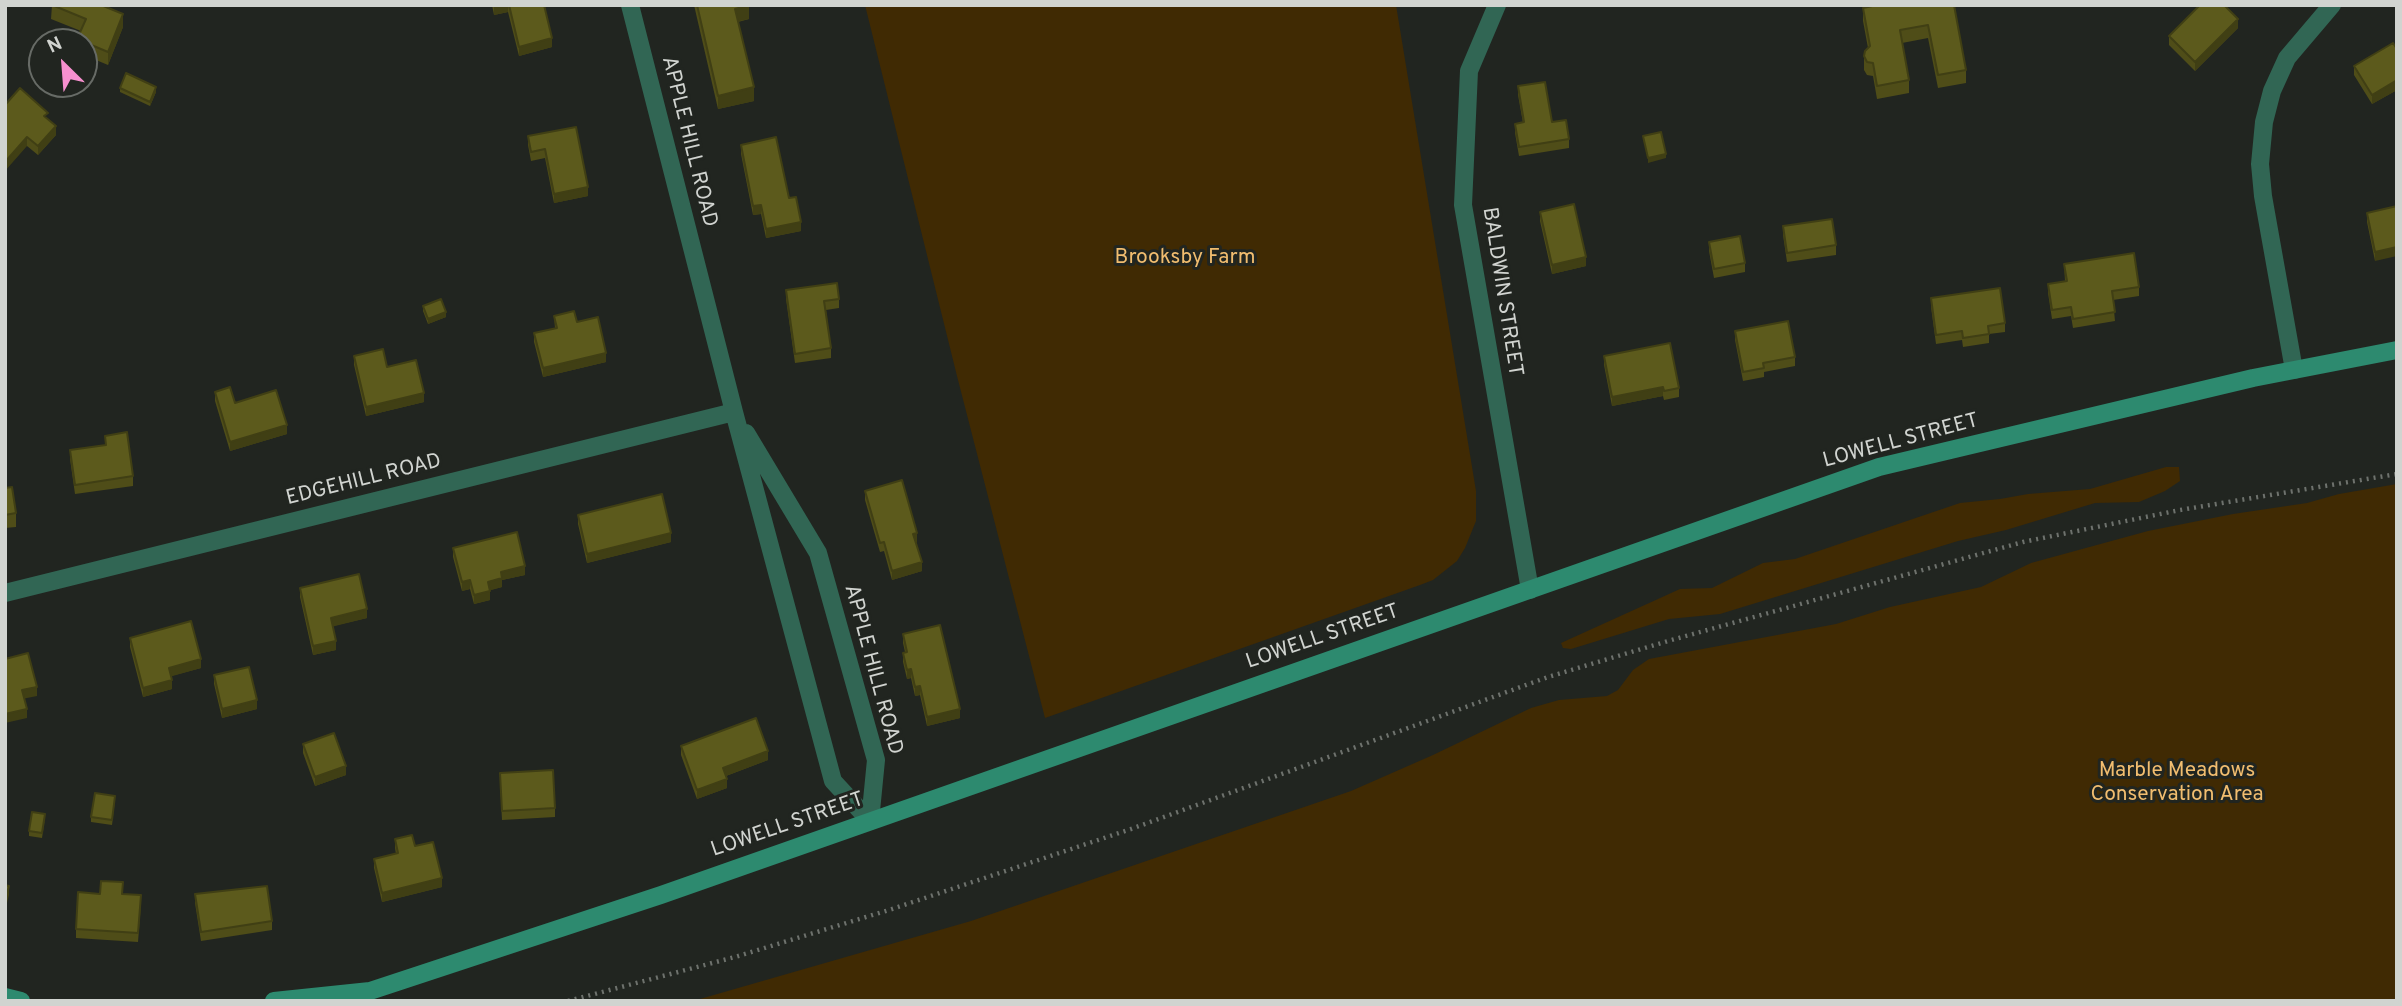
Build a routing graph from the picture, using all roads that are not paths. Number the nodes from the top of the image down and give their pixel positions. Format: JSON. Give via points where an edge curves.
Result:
{"nodes":[{"id":1,"x":630,"y":5,"type":"edge"},
{"id":2,"x":1497,"y":5,"type":"edge"},
{"id":3,"x":2332,"y":5,"type":"edge"},
{"id":4,"x":2397,"y":350,"type":"edge"},
{"id":5,"x":2294,"y":370,"type":"junction"},
{"id":6,"x":734,"y":412,"type":"junction"},
{"id":7,"x":1530,"y":590,"type":"junction"},
{"id":8,"x":5,"y":593,"type":"edge"},
{"id":9,"x":870,"y":821,"type":"junction"},
{"id":10,"x":5,"y":997,"type":"edge"},
{"id":11,"x":21,"y":1001,"type":"edge"},
{"id":12,"x":274,"y":1001,"type":"edge"}],
"edges":[{"from":1,"to":6,"type":"street","name":"APPLE HILL ROAD"},
{"from":2,"to":7,"type":"street","name":"BALDWIN STREET","via":[[1469,71],[1463,205]]},
{"from":3,"to":5,"type":"street","via":[[2287,58],[2264,122],[2263,196]]},
{"from":4,"to":5,"type":"main road","name":"LOWELL STREET"},
{"from":5,"to":7,"type":"main road","name":"LOWELL STREET","via":[[1878,467]]},
{"from":6,"to":8,"type":"street","name":"EDGEHILL ROAD"},
{"from":6,"to":9,"type":"street","name":"APPLE HILL ROAD","via":[[833,781]]},
{"from":6,"to":9,"type":"street","name":"APPLE HILL ROAD","via":[[818,553],[876,761]]},
{"from":7,"to":9,"type":"main road","name":"LOWELL STREET"},
{"from":9,"to":12,"type":"main road","name":"LOWELL STREET","via":[[370,991]]},
{"from":10,"to":11,"type":"main road"}]}
